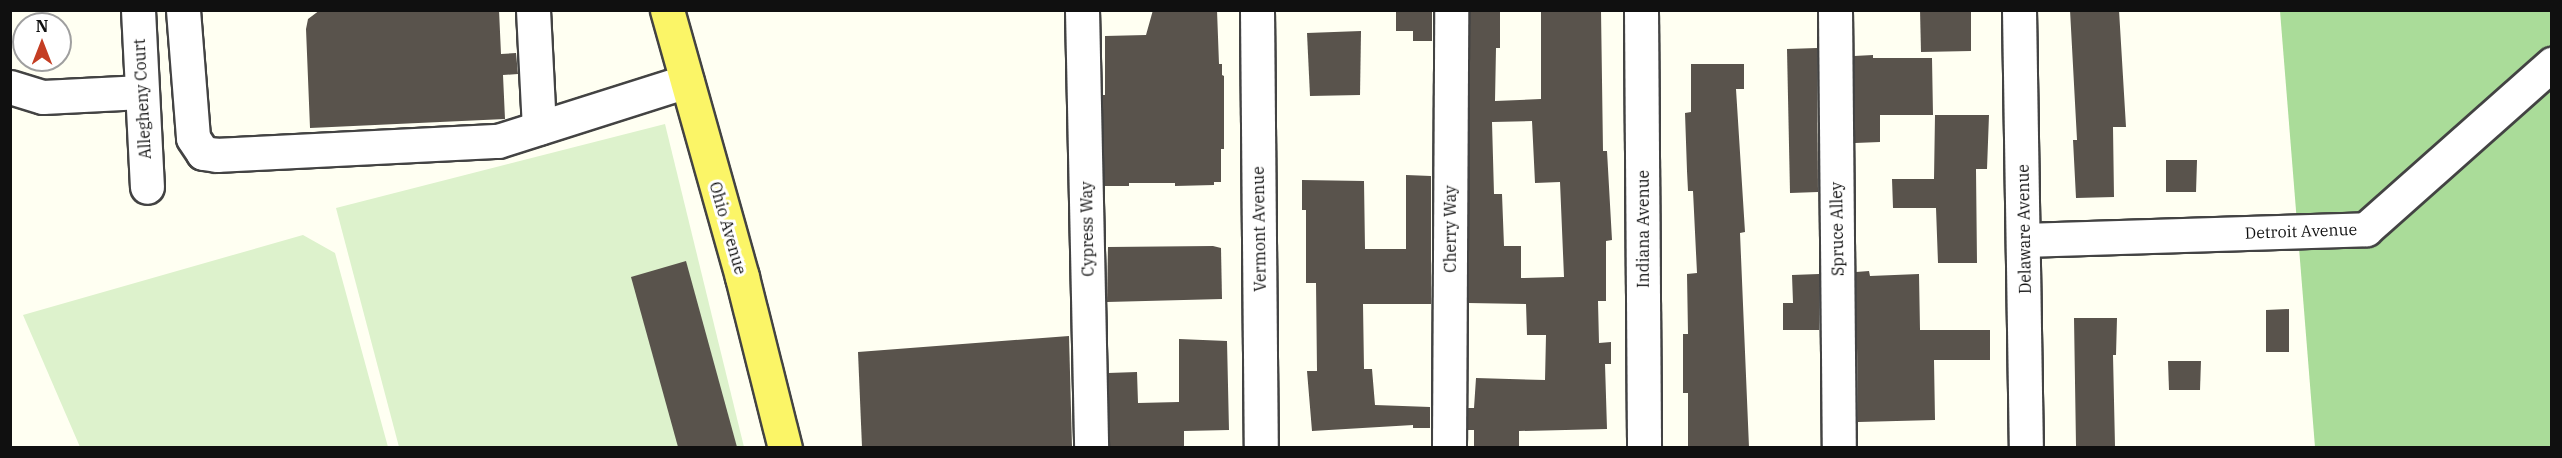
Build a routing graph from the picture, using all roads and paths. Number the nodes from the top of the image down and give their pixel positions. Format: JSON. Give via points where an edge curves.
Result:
{"nodes":[{"id":1,"x":138,"y":10,"type":"edge"},
{"id":2,"x":183,"y":10,"type":"edge"},
{"id":3,"x":532,"y":10,"type":"edge"},
{"id":4,"x":667,"y":10,"type":"edge"},
{"id":5,"x":1082,"y":10,"type":"edge"},
{"id":6,"x":1257,"y":10,"type":"edge"},
{"id":7,"x":1451,"y":10,"type":"edge"},
{"id":8,"x":1641,"y":10,"type":"edge"},
{"id":9,"x":1835,"y":10,"type":"edge"},
{"id":10,"x":2019,"y":10,"type":"edge"},
{"id":11,"x":2552,"y":64,"type":"edge"},
{"id":12,"x":687,"y":81,"type":"junction"},
{"id":13,"x":10,"y":87,"type":"edge"},
{"id":14,"x":142,"y":92,"type":"junction"},
{"id":15,"x":539,"y":128,"type":"junction"},
{"id":16,"x":147,"y":187,"type":"dead end"},
{"id":17,"x":2024,"y":240,"type":"junction"},
{"id":18,"x":785,"y":447,"type":"edge"},
{"id":19,"x":1091,"y":447,"type":"edge"},
{"id":20,"x":1262,"y":447,"type":"edge"},
{"id":21,"x":1449,"y":447,"type":"edge"},
{"id":22,"x":1644,"y":447,"type":"edge"},
{"id":23,"x":1839,"y":447,"type":"edge"},
{"id":24,"x":2026,"y":447,"type":"edge"}],
"edges":[{"from":1,"to":14,"type":"street","name":"Allegheny Court"},
{"from":2,"to":15,"type":"street","via":[[193,138],[203,153],[498,141]]},
{"from":3,"to":15,"type":"street"},
{"from":4,"to":12,"type":"main road","name":"Ohio Avenue"},
{"from":5,"to":19,"type":"street","name":"Cypress Way"},
{"from":6,"to":20,"type":"street","name":"Vermont Avenue"},
{"from":7,"to":21,"type":"street","name":"Cherry Way"},
{"from":8,"to":22,"type":"street","name":"Indiana Avenue"},
{"from":9,"to":23,"type":"street","name":"Spruce Alley"},
{"from":10,"to":17,"type":"street","name":"Delaware Avenue"},
{"from":11,"to":17,"type":"street","name":"Detroit Avenue","via":[[2366,229]]},
{"from":12,"to":15,"type":"street"},
{"from":12,"to":18,"type":"main road","name":"Ohio Avenue"},
{"from":13,"to":14,"type":"street","via":[[43,97]]},
{"from":14,"to":16,"type":"street","name":"Allegheny Court"},
{"from":17,"to":24,"type":"street","name":"Delaware Avenue"}]}
